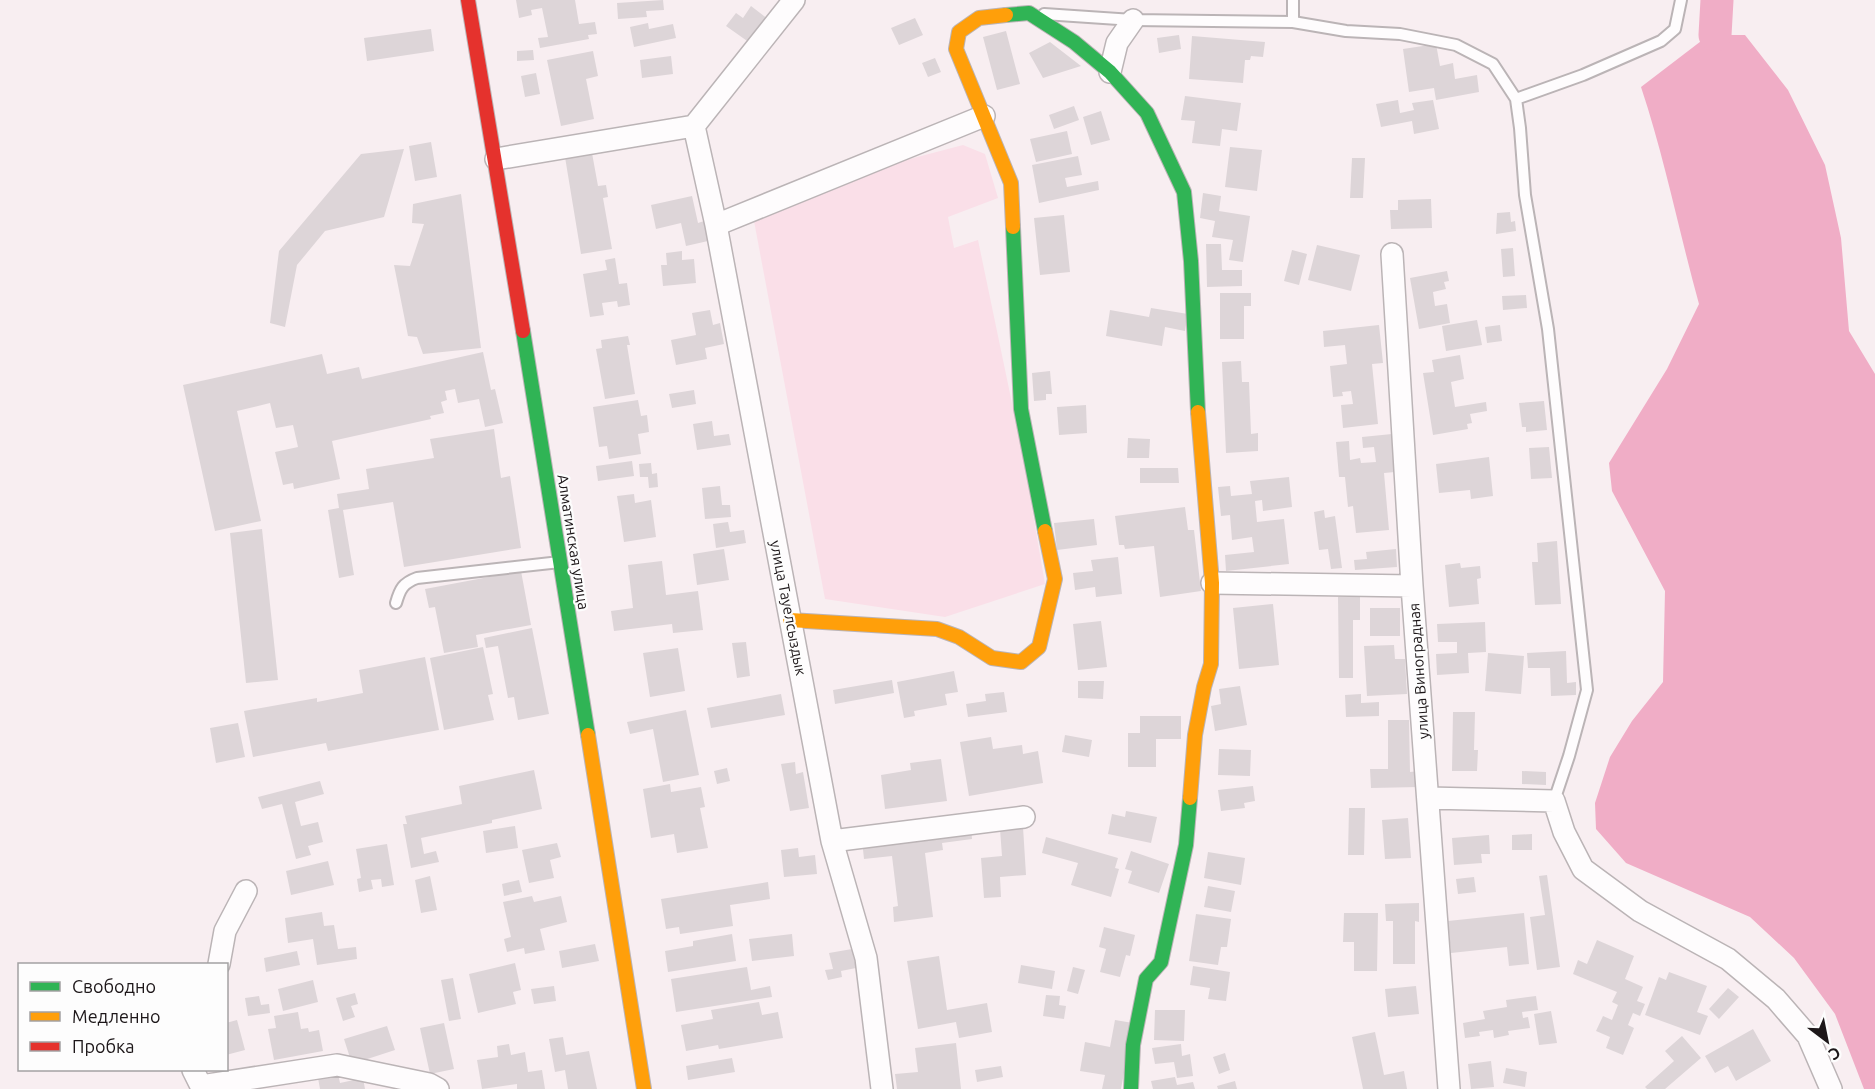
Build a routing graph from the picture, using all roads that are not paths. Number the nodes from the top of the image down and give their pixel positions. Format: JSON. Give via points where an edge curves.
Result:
{"nodes":[{"id":1,"x":468,"y":0,"type":"edge"},
{"id":2,"x":794,"y":0,"type":"edge"},
{"id":3,"x":1293,"y":0,"type":"edge"},
{"id":4,"x":1681,"y":0,"type":"edge"},
{"id":5,"x":1029,"y":13,"type":"junction"},
{"id":6,"x":1133,"y":20,"type":"junction"},
{"id":7,"x":1293,"y":22,"type":"junction"},
{"id":8,"x":1110,"y":72,"type":"junction"},
{"id":9,"x":1516,"y":99,"type":"junction"},
{"id":10,"x":984,"y":116,"type":"junction"},
{"id":11,"x":694,"y":126,"type":"junction"},
{"id":12,"x":496,"y":159,"type":"junction"},
{"id":13,"x":716,"y":225,"type":"junction"},
{"id":14,"x":1392,"y":254,"type":"dead end"},
{"id":15,"x":560,"y":562,"type":"junction"},
{"id":16,"x":1212,"y":583,"type":"junction"},
{"id":17,"x":1412,"y":586,"type":"junction"},
{"id":18,"x":396,"y":603,"type":"dead end"},
{"id":19,"x":790,"y":620,"type":"junction"},
{"id":20,"x":1428,"y":798,"type":"junction"},
{"id":21,"x":1554,"y":801,"type":"junction"},
{"id":22,"x":1024,"y":817,"type":"dead end"},
{"id":23,"x":832,"y":841,"type":"junction"},
{"id":24,"x":246,"y":891,"type":"dead end"},
{"id":25,"x":219,"y":963,"type":"edge"},
{"id":26,"x":194,"y":1071,"type":"edge"},
{"id":27,"x":438,"y":1089,"type":"edge"},
{"id":28,"x":644,"y":1089,"type":"edge"},
{"id":29,"x":882,"y":1089,"type":"edge"},
{"id":30,"x":1131,"y":1089,"type":"edge"},
{"id":31,"x":1449,"y":1089,"type":"edge"},
{"id":32,"x":1832,"y":1089,"type":"edge"}],
"edges":[{"from":1,"to":12,"type":"street","name":"Алматинская улица"},
{"from":2,"to":11,"type":"street"},
{"from":3,"to":7,"type":"lane"},
{"from":4,"to":9,"type":"lane","via":[[1675,29],[1662,41]]},
{"from":5,"to":6,"type":"lane"},
{"from":5,"to":8,"type":"street","via":[[1074,42]]},
{"from":5,"to":10,"type":"street","via":[[979,18],[958,32],[956,49]]},
{"from":6,"to":7,"type":"lane"},
{"from":6,"to":8,"type":"street","via":[[1116,43]]},
{"from":7,"to":9,"type":"lane","via":[[1346,31],[1400,34],[1456,45],[1493,64]]},
{"from":8,"to":16,"type":"street","via":[[1147,113],[1184,192]]},
{"from":9,"to":21,"type":"lane","via":[[1525,195],[1548,329],[1587,690]]},
{"from":10,"to":13,"type":"street"},
{"from":10,"to":19,"type":"street","via":[[1011,183],[1021,408],[1054,579],[1039,647],[1021,662],[992,658],[959,637],[937,629]]},
{"from":11,"to":12,"type":"street"},
{"from":11,"to":13,"type":"street","name":"улица Тауелсыздык"},
{"from":12,"to":15,"type":"street","name":"Алматинская улица"},
{"from":13,"to":19,"type":"street","name":"улица Тауелсыздык"},
{"from":14,"to":17,"type":"street","name":"улица Виноградная"},
{"from":15,"to":18,"type":"lane","via":[[417,578],[400,589]]},
{"from":15,"to":28,"type":"street","name":"Алматинская улица"},
{"from":16,"to":17,"type":"street"},
{"from":16,"to":30,"type":"street","via":[[1211,664],[1196,735],[1186,845],[1161,962],[1146,979],[1133,1045]]},
{"from":17,"to":20,"type":"street","name":"улица Виноградная"},
{"from":19,"to":23,"type":"street","name":"улица Тауелсыздык"},
{"from":20,"to":21,"type":"street"},
{"from":20,"to":31,"type":"street","name":"улица Виноградная"},
{"from":21,"to":32,"type":"street","via":[[1583,869],[1640,911],[1728,959],[1776,999],[1808,1036]]},
{"from":22,"to":23,"type":"street"},
{"from":23,"to":29,"type":"street","name":"улица Тауелсыздык","via":[[866,958]]},
{"from":24,"to":25,"type":"street","via":[[225,931]]},
{"from":26,"to":27,"type":"street","via":[[201,1086],[336,1065]]}]}
